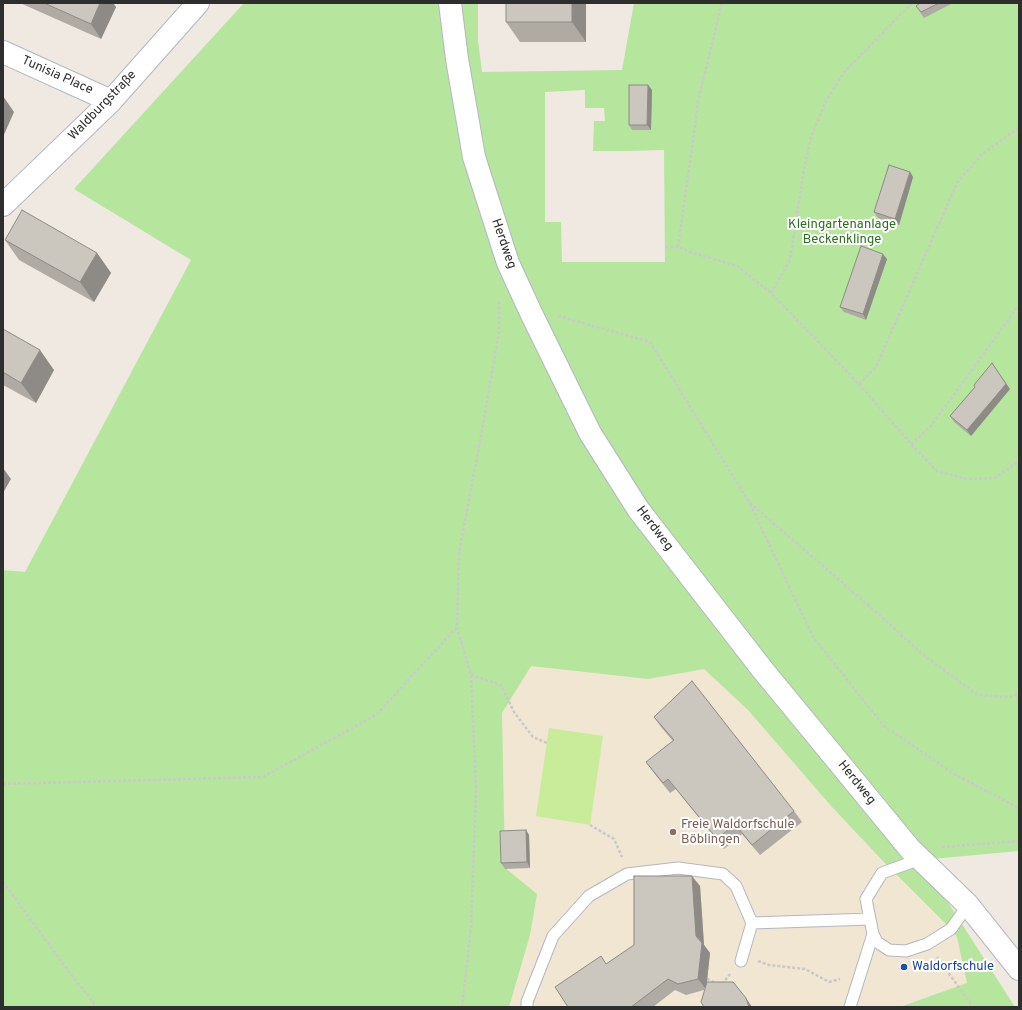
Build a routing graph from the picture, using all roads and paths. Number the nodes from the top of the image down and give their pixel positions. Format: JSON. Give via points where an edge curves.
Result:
{"nodes":[{"id":1,"x":198,"y":3,"type":"edge"},
{"id":2,"x":450,"y":3,"type":"edge"},
{"id":3,"x":722,"y":3,"type":"edge"},
{"id":4,"x":912,"y":3,"type":"edge"},
{"id":5,"x":3,"y":52,"type":"edge"},
{"id":6,"x":111,"y":101,"type":"junction"},
{"id":7,"x":1019,"y":128,"type":"edge"},
{"id":8,"x":3,"y":205,"type":"edge"},
{"id":9,"x":665,"y":247,"type":"dead end"},
{"id":10,"x":678,"y":247,"type":"junction"},
{"id":11,"x":508,"y":263,"type":"junction"},
{"id":12,"x":771,"y":292,"type":"junction"},
{"id":13,"x":1019,"y":305,"type":"edge"},
{"id":14,"x":532,"y":315,"type":"junction"},
{"id":15,"x":859,"y":384,"type":"junction"},
{"id":16,"x":911,"y":444,"type":"junction"},
{"id":17,"x":1019,"y":461,"type":"edge"},
{"id":18,"x":749,"y":502,"type":"junction"},
{"id":19,"x":457,"y":627,"type":"junction"},
{"id":20,"x":471,"y":675,"type":"junction"},
{"id":21,"x":1019,"y":694,"type":"edge"},
{"id":22,"x":547,"y":743,"type":"dead end"},
{"id":23,"x":3,"y":784,"type":"edge"},
{"id":24,"x":1019,"y":808,"type":"edge"},
{"id":25,"x":590,"y":824,"type":"dead end"},
{"id":26,"x":1019,"y":842,"type":"edge"},
{"id":27,"x":915,"y":854,"type":"junction"},
{"id":28,"x":625,"y":861,"type":"dead end"},
{"id":29,"x":3,"y":882,"type":"edge"},
{"id":30,"x":968,"y":905,"type":"junction"},
{"id":31,"x":870,"y":919,"type":"junction"},
{"id":32,"x":752,"y":923,"type":"junction"},
{"id":33,"x":873,"y":934,"type":"junction"},
{"id":34,"x":927,"y":944,"type":"junction"},
{"id":35,"x":741,"y":958,"type":"junction"},
{"id":36,"x":1019,"y":969,"type":"edge"},
{"id":37,"x":860,"y":978,"type":"junction"},
{"id":38,"x":707,"y":979,"type":"dead end"},
{"id":39,"x":97,"y":1007,"type":"edge"},
{"id":40,"x":462,"y":1007,"type":"edge"},
{"id":41,"x":527,"y":1007,"type":"edge"},
{"id":42,"x":850,"y":1007,"type":"edge"},
{"id":43,"x":973,"y":1007,"type":"edge"}],
"edges":[{"from":1,"to":6,"type":"street","name":"Waldburgstraße"},
{"from":2,"to":11,"type":"street","name":"Herdweg","via":[[474,157]]},
{"from":3,"to":10,"type":"path","via":[[699,97]]},
{"from":4,"to":12,"type":"path","via":[[844,71],[826,101],[811,137],[790,260]]},
{"from":5,"to":6,"type":"street","name":"Tunisia Place"},
{"from":6,"to":8,"type":"street","name":"Waldburgstraße"},
{"from":7,"to":15,"type":"path","via":[[982,154],[957,183],[876,367]]},
{"from":9,"to":10,"type":"path"},
{"from":10,"to":12,"type":"path","via":[[737,266]]},
{"from":11,"to":14,"type":"street","name":"Herdweg"},
{"from":11,"to":19,"type":"path","via":[[500,295],[499,331],[459,553]]},
{"from":12,"to":15,"type":"path"},
{"from":13,"to":16,"type":"path","via":[[931,426]]},
{"from":14,"to":18,"type":"path","via":[[557,316],[650,342]]},
{"from":14,"to":27,"type":"street","name":"Herdweg","via":[[590,433],[638,509],[762,669]]},
{"from":15,"to":16,"type":"path"},
{"from":16,"to":17,"type":"path","via":[[937,471],[966,480],[995,478]]},
{"from":18,"to":21,"type":"path","via":[[926,657],[978,695],[1010,697]]},
{"from":18,"to":24,"type":"path","via":[[813,637],[884,726],[956,775]]},
{"from":19,"to":20,"type":"path"},
{"from":19,"to":23,"type":"path","via":[[376,715],[262,777]]},
{"from":20,"to":22,"type":"path","via":[[501,685],[514,712],[533,737]]},
{"from":20,"to":40,"type":"path","via":[[476,789],[471,928]]},
{"from":25,"to":28,"type":"path","via":[[614,839]]},
{"from":26,"to":27,"type":"path"},
{"from":27,"to":30,"type":"street","name":"Herdweg"},
{"from":27,"to":31,"type":"lane","via":[[882,873],[866,899]]},
{"from":29,"to":39,"type":"path"},
{"from":30,"to":34,"type":"lane","via":[[951,929]]},
{"from":30,"to":36,"type":"street","name":"Herdweg"},
{"from":31,"to":32,"type":"lane"},
{"from":31,"to":33,"type":"lane"},
{"from":32,"to":35,"type":"lane"},
{"from":32,"to":41,"type":"lane","via":[[736,886],[723,874],[678,868],[627,874],[589,896],[553,936]]},
{"from":33,"to":34,"type":"lane","via":[[877,942],[889,950],[906,951]]},
{"from":33,"to":37,"type":"lane"},
{"from":34,"to":43,"type":"path"},
{"from":35,"to":37,"type":"path","via":[[769,965],[805,969],[829,982],[850,976]]},
{"from":35,"to":38,"type":"path","via":[[721,985]]},
{"from":37,"to":42,"type":"lane"}]}
